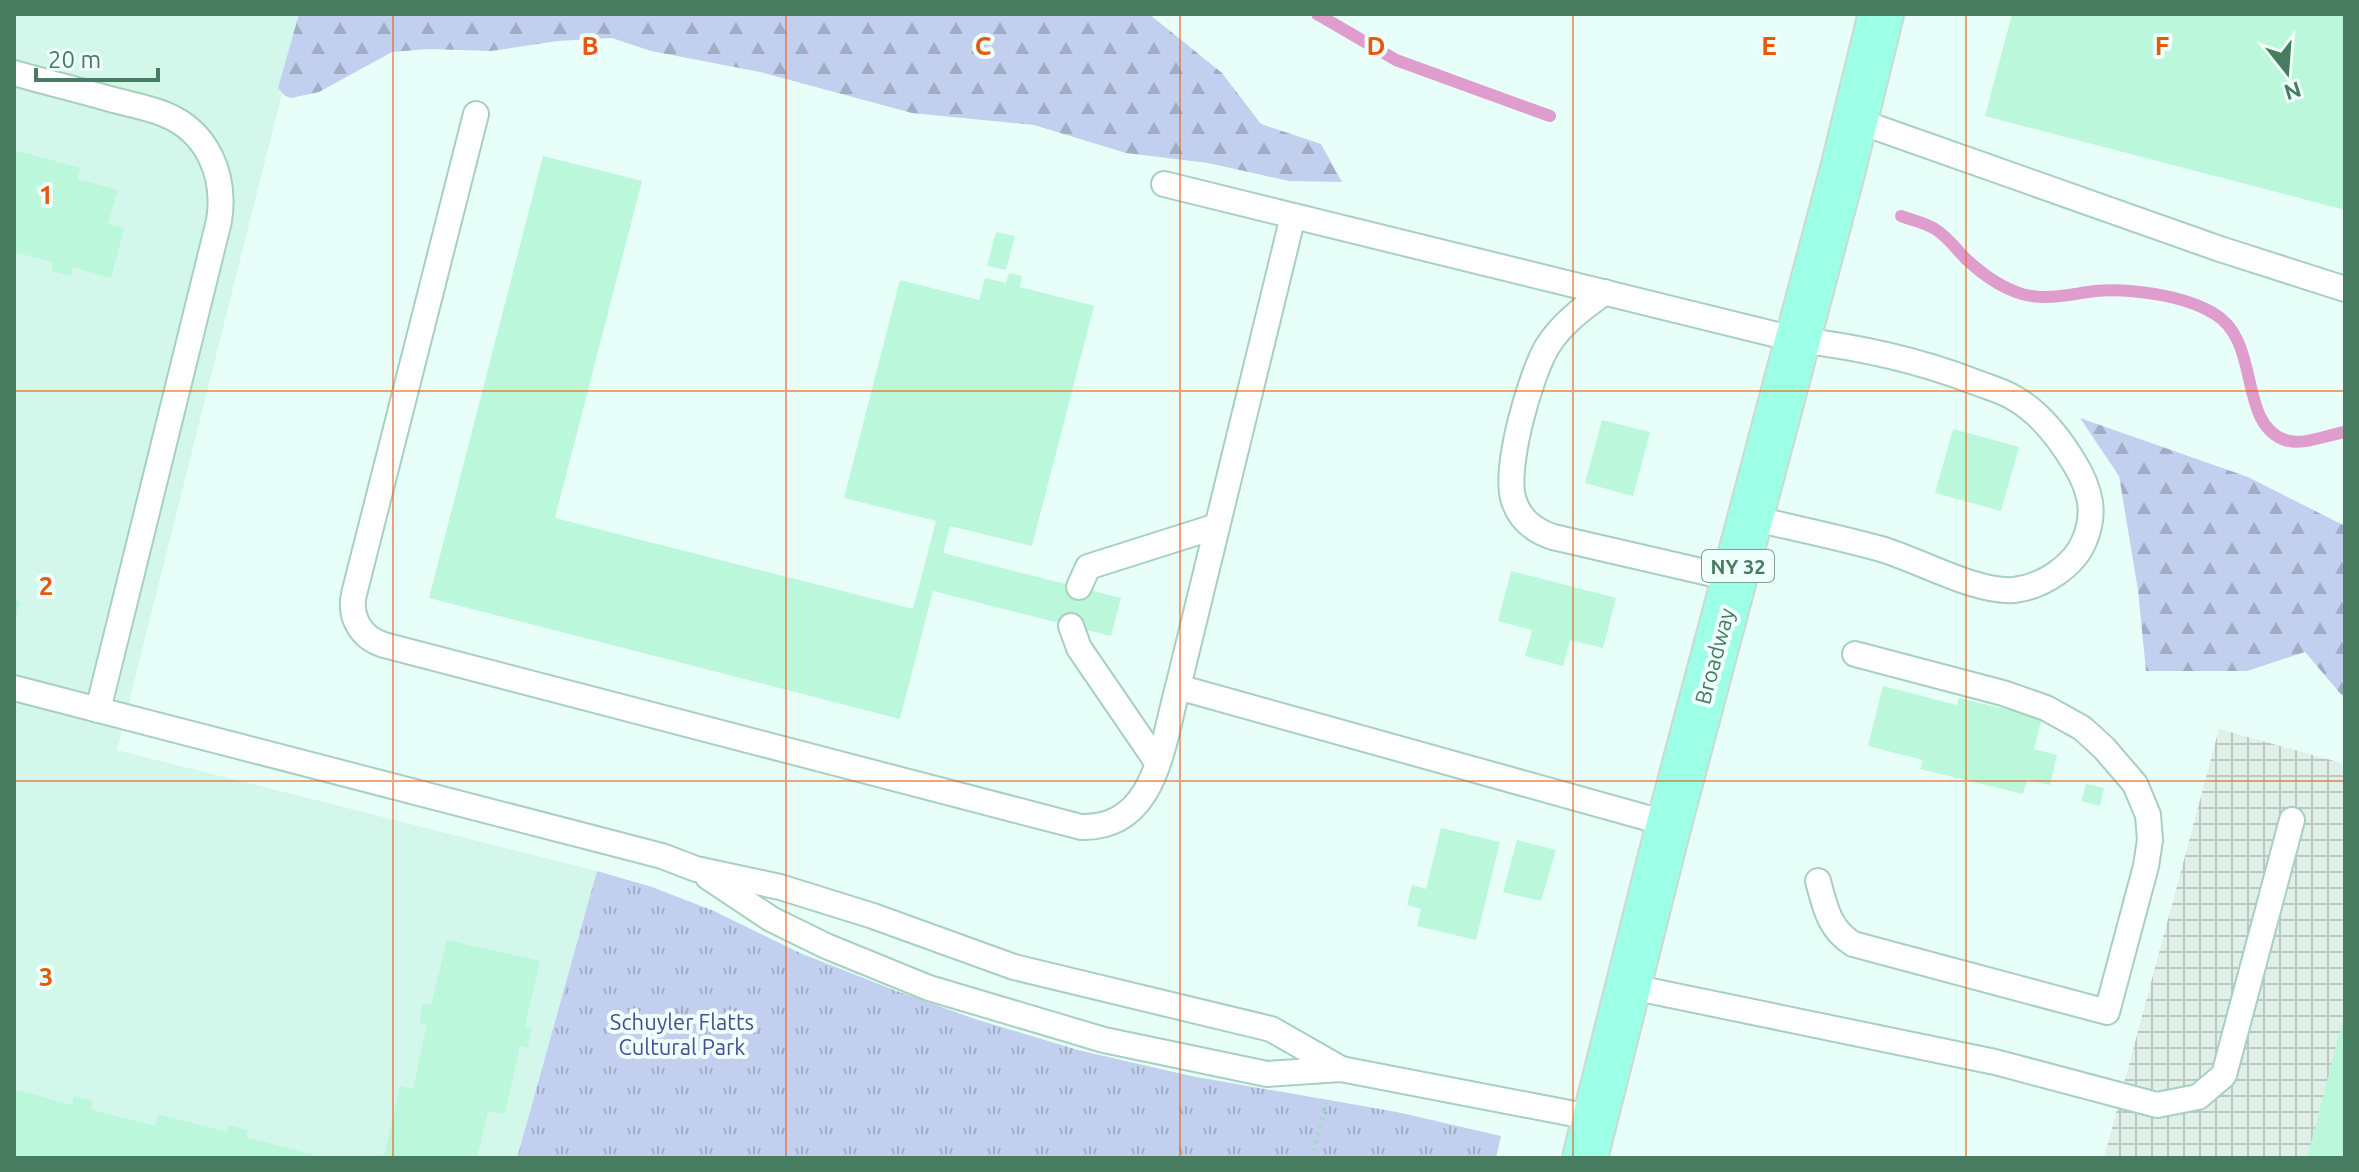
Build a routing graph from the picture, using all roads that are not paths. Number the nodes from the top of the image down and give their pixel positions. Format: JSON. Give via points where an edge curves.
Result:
{"nodes":[{"id":1,"x":1881,"y":14,"type":"edge"},
{"id":2,"x":14,"y":73,"type":"edge"},
{"id":3,"x":476,"y":114,"type":"dead end"},
{"id":4,"x":1855,"y":120,"type":"junction"},
{"id":5,"x":1164,"y":184,"type":"dead end"},
{"id":6,"x":1293,"y":216,"type":"junction"},
{"id":7,"x":2345,"y":289,"type":"edge"},
{"id":8,"x":1605,"y":292,"type":"junction"},
{"id":9,"x":1798,"y":340,"type":"junction"},
{"id":10,"x":1751,"y":518,"type":"junction"},
{"id":11,"x":1217,"y":526,"type":"junction"},
{"id":12,"x":1735,"y":579,"type":"junction"},
{"id":13,"x":1079,"y":587,"type":"dead end"},
{"id":14,"x":1071,"y":626,"type":"dead end"},
{"id":15,"x":1855,"y":654,"type":"dead end"},
{"id":16,"x":1178,"y":687,"type":"junction"},
{"id":17,"x":14,"y":688,"type":"edge"},
{"id":18,"x":98,"y":710,"type":"junction"},
{"id":19,"x":1157,"y":762,"type":"junction"},
{"id":20,"x":2292,"y":820,"type":"dead end"},
{"id":21,"x":1669,"y":824,"type":"junction"},
{"id":22,"x":696,"y":869,"type":"junction"},
{"id":23,"x":1818,"y":881,"type":"dead end"},
{"id":24,"x":1627,"y":986,"type":"junction"},
{"id":25,"x":1341,"y":1069,"type":"junction"},
{"id":26,"x":1590,"y":1138,"type":"edge"}],
"edges":[{"from":1,"to":4,"type":"main road","name":"Broadway","number":"NY 32"},
{"from":2,"to":18,"type":"lane","via":[[177,120],[206,147],[222,196]]},
{"from":3,"to":19,"type":"lane","via":[[354,594],[354,616],[365,635],[384,645],[1081,827],[1112,822],[1130,812],[1145,797]]},
{"from":4,"to":7,"type":"lane"},
{"from":4,"to":9,"type":"main road","name":"Broadway","number":"NY 32"},
{"from":5,"to":6,"type":"lane"},
{"from":6,"to":8,"type":"lane"},
{"from":6,"to":11,"type":"lane"},
{"from":8,"to":9,"type":"lane"},
{"from":8,"to":12,"type":"lane","via":[[1564,325],[1535,369],[1511,473],[1517,509],[1528,524],[1553,537]]},
{"from":9,"to":10,"type":"main road","name":"Broadway","number":"NY 32"},
{"from":9,"to":10,"type":"lane","via":[[1939,368],[2013,397],[2051,429],[2083,476],[2091,503],[2089,529],[2073,557],[2052,576],[2002,590],[1883,550]]},
{"from":10,"to":12,"type":"main road","name":"Broadway","number":"NY 32"},
{"from":11,"to":13,"type":"lane","via":[[1088,567]]},
{"from":11,"to":16,"type":"lane"},
{"from":12,"to":21,"type":"main road","name":"Broadway","number":"NY 32"},
{"from":14,"to":19,"type":"lane","via":[[1079,648]]},
{"from":15,"to":23,"type":"lane","via":[[2003,693],[2082,728],[2124,769],[2143,802],[2149,830],[2146,866],[2107,1012],[1853,944],[1831,923]]},
{"from":16,"to":19,"type":"lane"},
{"from":16,"to":21,"type":"lane"},
{"from":17,"to":18,"type":"lane"},
{"from":18,"to":22,"type":"lane"},
{"from":20,"to":24,"type":"lane","via":[[2224,1075],[2198,1097],[2157,1105],[1995,1062]]},
{"from":21,"to":24,"type":"main road","name":"Broadway","number":"NY 32"},
{"from":22,"to":25,"type":"lane","via":[[833,903],[1014,967],[1271,1029]]},
{"from":22,"to":25,"type":"lane","via":[[771,919],[826,946],[929,988],[1031,1020],[1267,1074]]},
{"from":24,"to":26,"type":"main road","name":"Broadway","number":"NY 32"},
{"from":25,"to":26,"type":"lane"}]}
